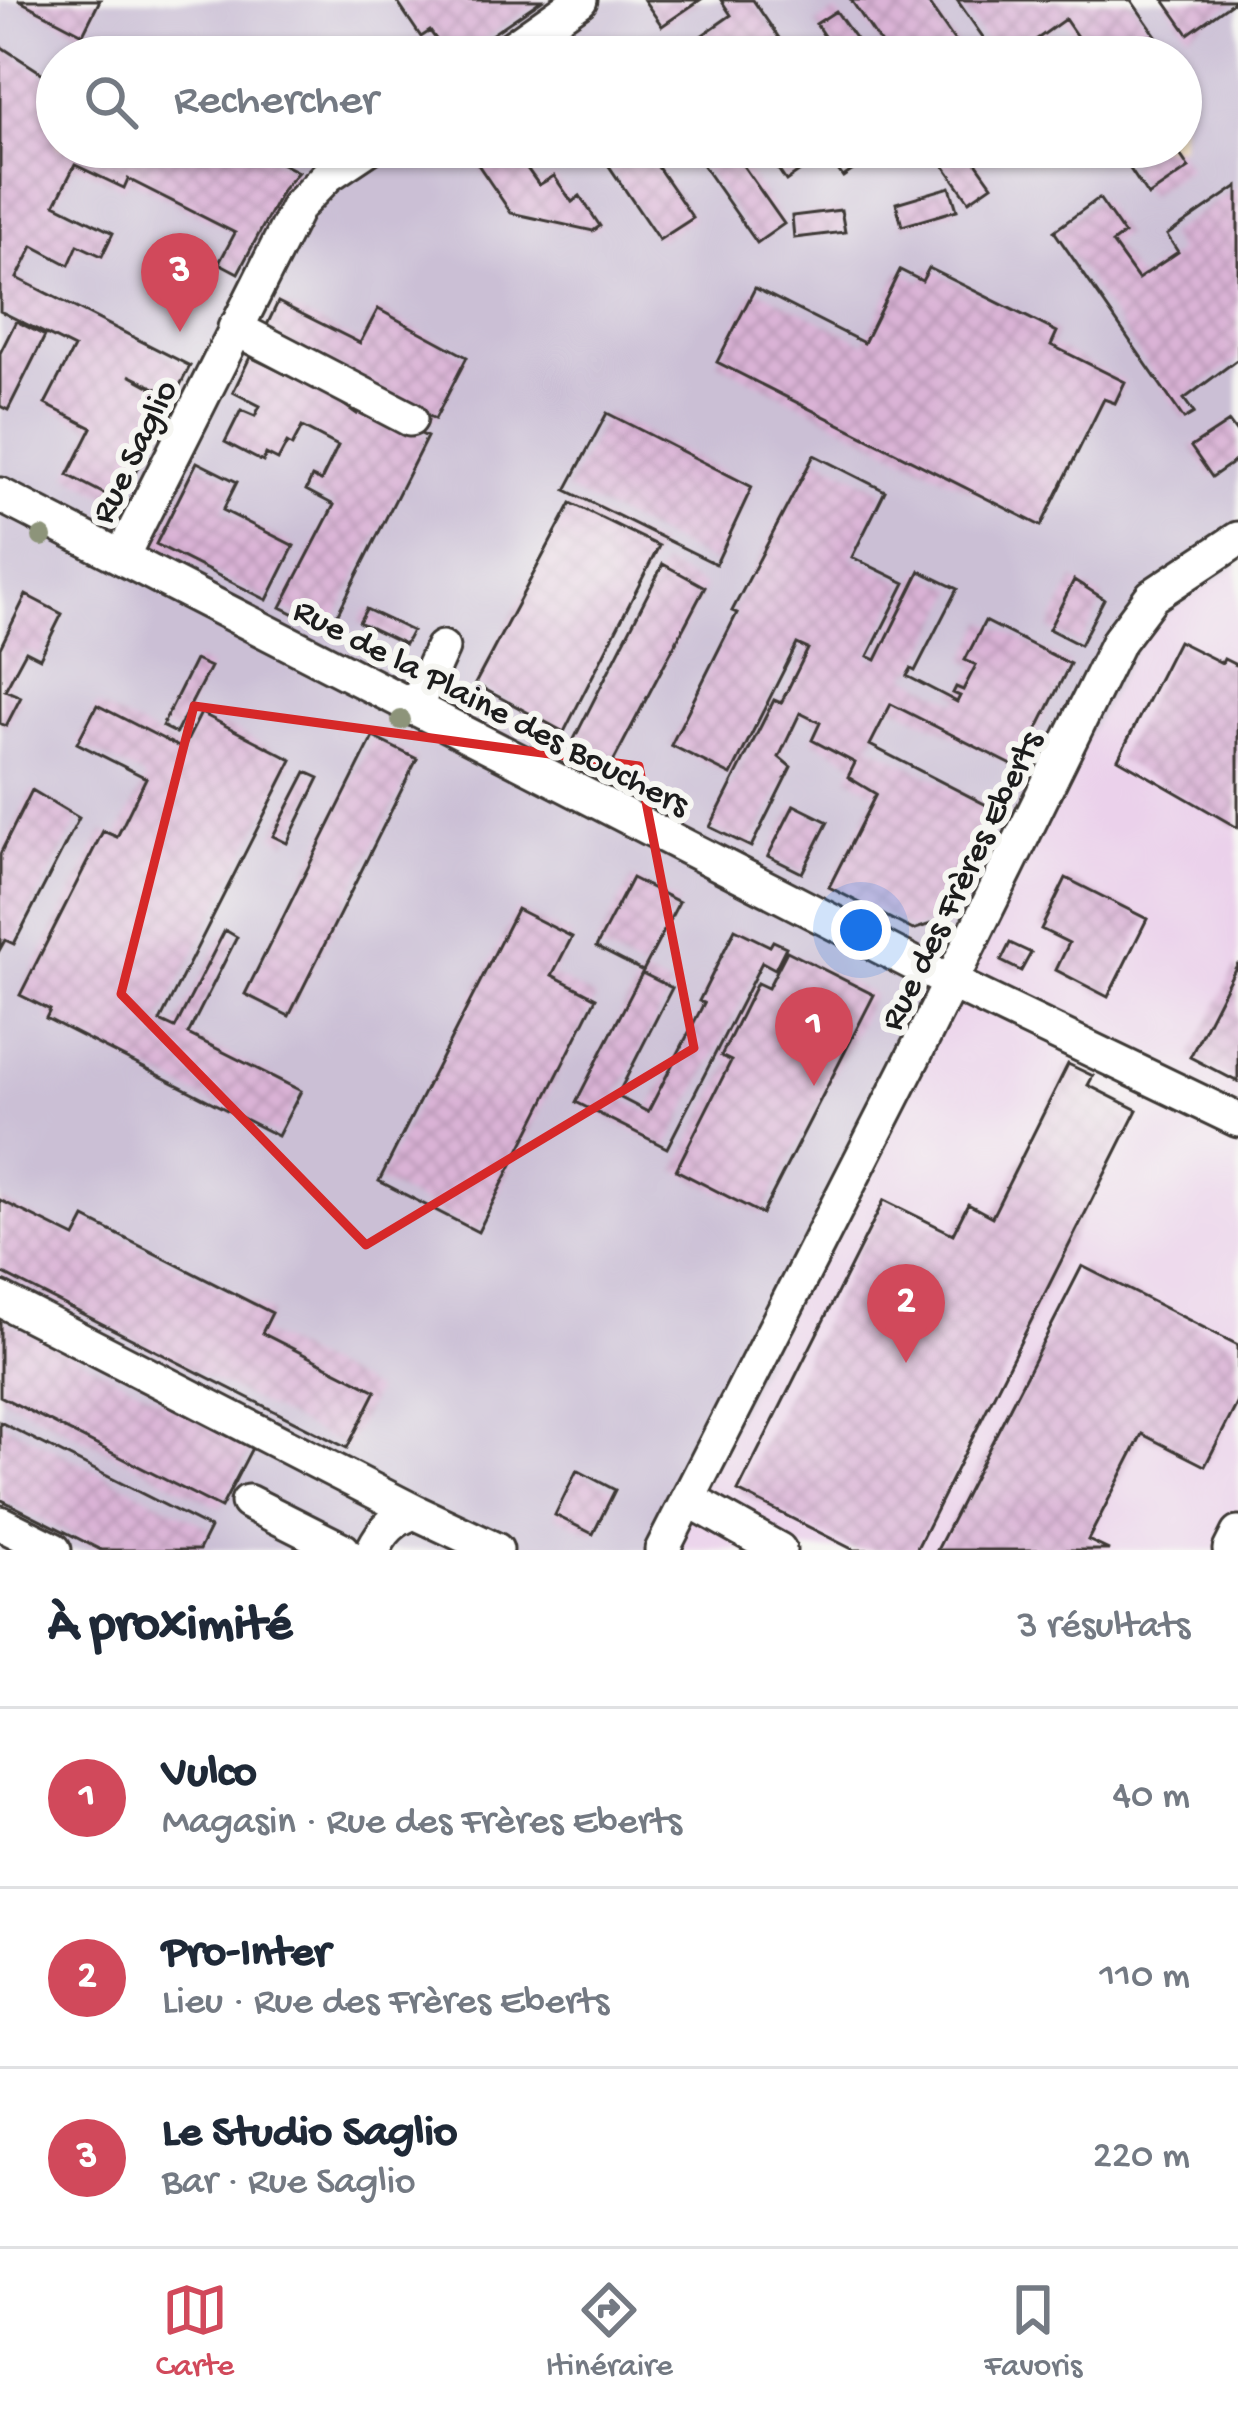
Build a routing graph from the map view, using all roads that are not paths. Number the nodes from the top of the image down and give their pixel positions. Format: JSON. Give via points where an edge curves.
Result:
{"nodes":[{"id":1,"x":580,"y":0,"type":"edge"},
{"id":2,"x":529,"y":36,"type":"edge"},
{"id":3,"x":338,"y":168,"type":"edge"},
{"id":4,"x":236,"y":328,"type":"junction"},
{"id":5,"x":410,"y":419,"type":"dead end"},
{"id":6,"x":0,"y":495,"type":"edge"},
{"id":7,"x":1238,"y":538,"type":"edge"},
{"id":8,"x":122,"y":556,"type":"junction"},
{"id":9,"x":442,"y":648,"type":"dead end"},
{"id":10,"x":414,"y":709,"type":"junction"},
{"id":11,"x":952,"y":981,"type":"junction"},
{"id":12,"x":1238,"y":1120,"type":"edge"},
{"id":13,"x":0,"y":1299,"type":"edge"},
{"id":14,"x":688,"y":1498,"type":"junction"},
{"id":15,"x":248,"y":1502,"type":"dead end"},
{"id":16,"x":415,"y":1512,"type":"junction"},
{"id":17,"x":0,"y":1522,"type":"edge"},
{"id":18,"x":1238,"y":1534,"type":"edge"},
{"id":19,"x":54,"y":1550,"type":"edge"},
{"id":20,"x":343,"y":1550,"type":"edge"},
{"id":21,"x":373,"y":1550,"type":"edge"},
{"id":22,"x":496,"y":1550,"type":"edge"},
{"id":23,"x":662,"y":1550,"type":"edge"},
{"id":24,"x":779,"y":1550,"type":"edge"},
{"id":25,"x":1230,"y":1550,"type":"edge"}],
"edges":[{"from":1,"to":2,"type":"street"},
{"from":3,"to":4,"type":"street","name":"Rue Saglio","via":[[298,206]]},
{"from":4,"to":5,"type":"street"},
{"from":4,"to":8,"type":"street","name":"Rue Saglio"},
{"from":6,"to":8,"type":"street","name":"Rue de la Plaine des Bouchers"},
{"from":7,"to":11,"type":"street","name":"Rue des Frères Eberts","via":[[1136,614]]},
{"from":8,"to":10,"type":"street","name":"Rue de la Plaine des Bouchers"},
{"from":9,"to":10,"type":"street"},
{"from":10,"to":11,"type":"street","name":"Rue de la Plaine des Bouchers"},
{"from":11,"to":12,"type":"street","name":"Rue de la Plaine des Bouchers"},
{"from":11,"to":14,"type":"street","name":"Rue des Frères Eberts"},
{"from":13,"to":16,"type":"street"},
{"from":14,"to":23,"type":"street","name":"Rue des Frères Eberts"},
{"from":14,"to":24,"type":"street"},
{"from":15,"to":20,"type":"street"},
{"from":16,"to":21,"type":"street","via":[[398,1517]]},
{"from":16,"to":22,"type":"street"},
{"from":17,"to":19,"type":"street"},
{"from":18,"to":25,"type":"street"}]}
